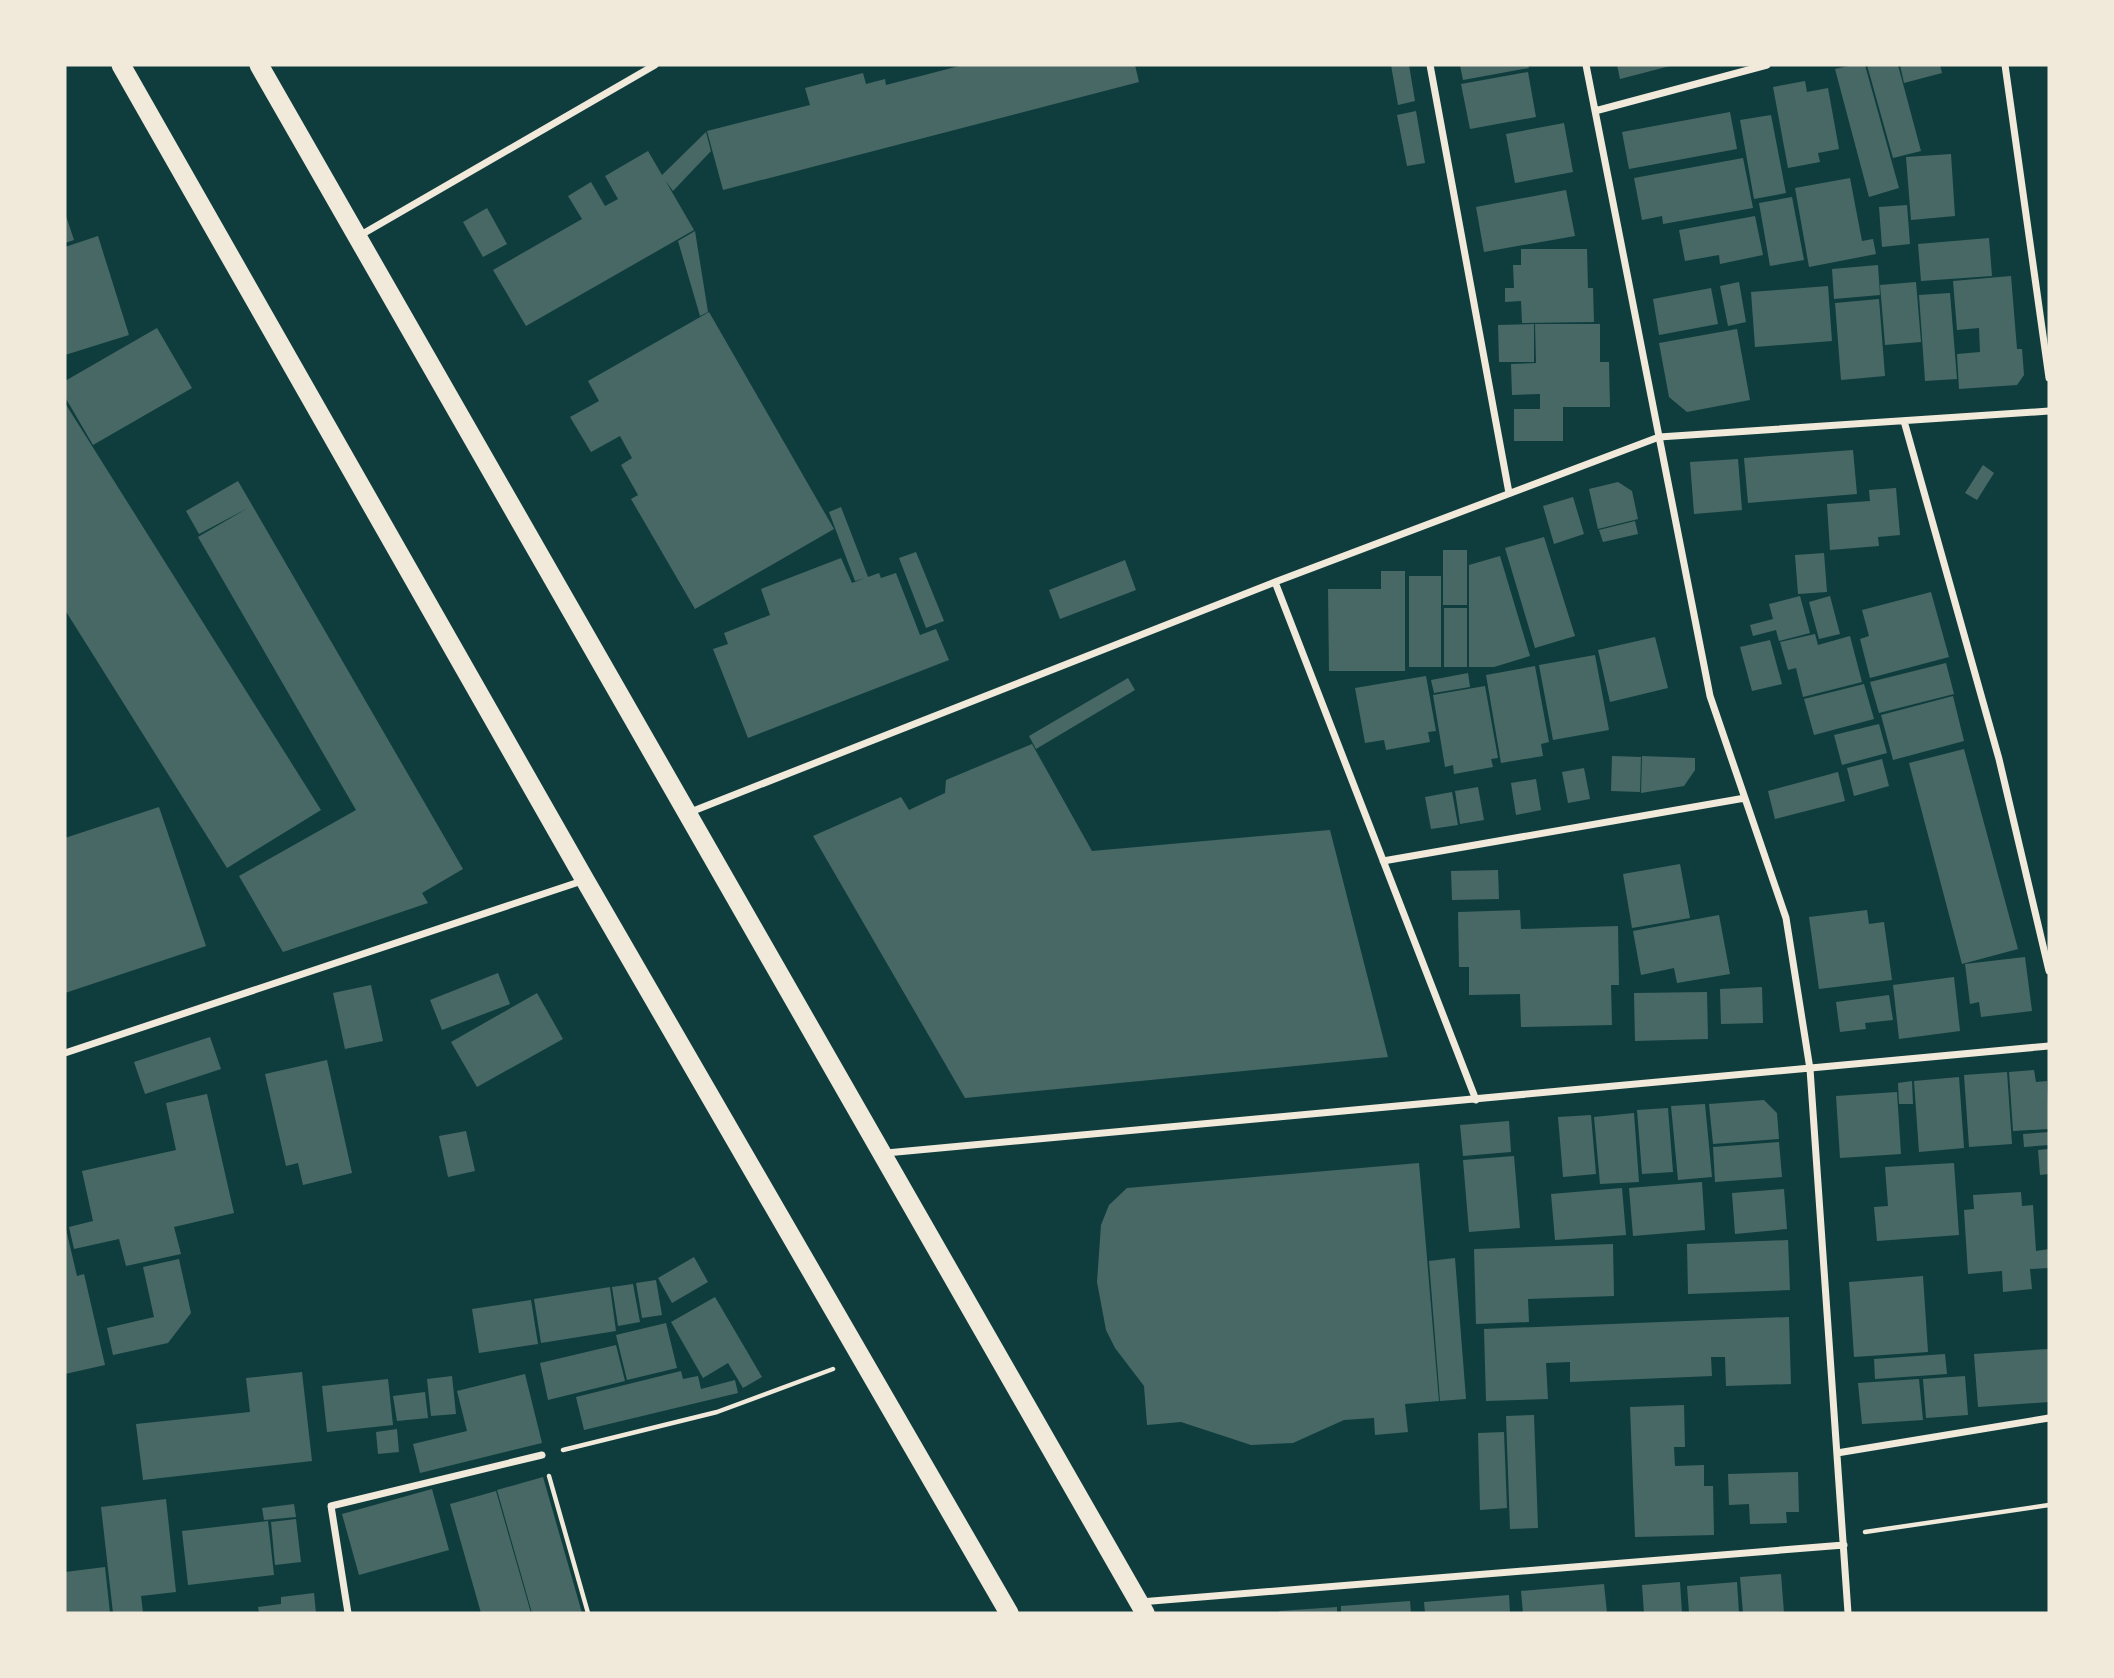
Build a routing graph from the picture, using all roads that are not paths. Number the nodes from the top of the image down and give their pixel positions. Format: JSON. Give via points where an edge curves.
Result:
{"nodes":[{"id":1,"x":121,"y":65,"type":"edge"},
{"id":2,"x":259,"y":65,"type":"edge"},
{"id":3,"x":655,"y":65,"type":"edge"},
{"id":4,"x":1430,"y":65,"type":"edge"},
{"id":5,"x":1586,"y":65,"type":"edge"},
{"id":6,"x":1767,"y":65,"type":"edge"},
{"id":7,"x":2005,"y":65,"type":"edge"},
{"id":8,"x":646,"y":66,"type":"edge"},
{"id":9,"x":1595,"y":111,"type":"junction"},
{"id":10,"x":357,"y":236,"type":"junction"},
{"id":11,"x":2049,"y":378,"type":"edge"},
{"id":12,"x":2049,"y":411,"type":"edge"},
{"id":13,"x":1904,"y":421,"type":"junction"},
{"id":14,"x":1659,"y":437,"type":"junction"},
{"id":15,"x":1509,"y":493,"type":"junction"},
{"id":16,"x":1275,"y":582,"type":"junction"},
{"id":17,"x":1745,"y":798,"type":"junction"},
{"id":18,"x":687,"y":814,"type":"junction"},
{"id":19,"x":1382,"y":861,"type":"junction"},
{"id":20,"x":585,"y":880,"type":"junction"},
{"id":21,"x":2049,"y":971,"type":"edge"},
{"id":22,"x":2049,"y":1046,"type":"edge"},
{"id":23,"x":65,"y":1054,"type":"edge"},
{"id":24,"x":1810,"y":1069,"type":"junction"},
{"id":25,"x":1476,"y":1100,"type":"junction"},
{"id":26,"x":882,"y":1154,"type":"junction"},
{"id":27,"x":2049,"y":1418,"type":"edge"},
{"id":28,"x":1837,"y":1453,"type":"junction"},
{"id":29,"x":542,"y":1455,"type":"road end"},
{"id":30,"x":1844,"y":1545,"type":"junction"},
{"id":31,"x":1142,"y":1608,"type":"edge"},
{"id":32,"x":348,"y":1613,"type":"edge"},
{"id":33,"x":1009,"y":1613,"type":"edge"},
{"id":34,"x":1848,"y":1613,"type":"edge"}],
"edges":[{"from":1,"to":20,"type":"highway"},
{"from":2,"to":10,"type":"highway"},
{"from":3,"to":8,"type":"street"},
{"from":4,"to":15,"type":"street"},
{"from":5,"to":9,"type":"street"},
{"from":6,"to":9,"type":"street"},
{"from":7,"to":11,"type":"street"},
{"from":8,"to":10,"type":"street"},
{"from":9,"to":14,"type":"street"},
{"from":10,"to":18,"type":"highway"},
{"from":12,"to":13,"type":"street"},
{"from":13,"to":14,"type":"street"},
{"from":13,"to":21,"type":"street","via":[[1999,759]]},
{"from":14,"to":15,"type":"street"},
{"from":14,"to":17,"type":"street","via":[[1710,696]]},
{"from":15,"to":16,"type":"street"},
{"from":16,"to":18,"type":"street"},
{"from":16,"to":19,"type":"street"},
{"from":17,"to":19,"type":"street"},
{"from":17,"to":24,"type":"street","via":[[1786,918]]},
{"from":18,"to":26,"type":"highway"},
{"from":19,"to":25,"type":"street"},
{"from":20,"to":23,"type":"street"},
{"from":20,"to":33,"type":"highway"},
{"from":22,"to":24,"type":"street"},
{"from":24,"to":25,"type":"street"},
{"from":24,"to":28,"type":"street"},
{"from":25,"to":26,"type":"street"},
{"from":26,"to":31,"type":"highway"},
{"from":27,"to":28,"type":"street"},
{"from":28,"to":30,"type":"street"},
{"from":29,"to":32,"type":"street","via":[[331,1506]]},
{"from":30,"to":31,"type":"street"},
{"from":30,"to":34,"type":"street"}]}
